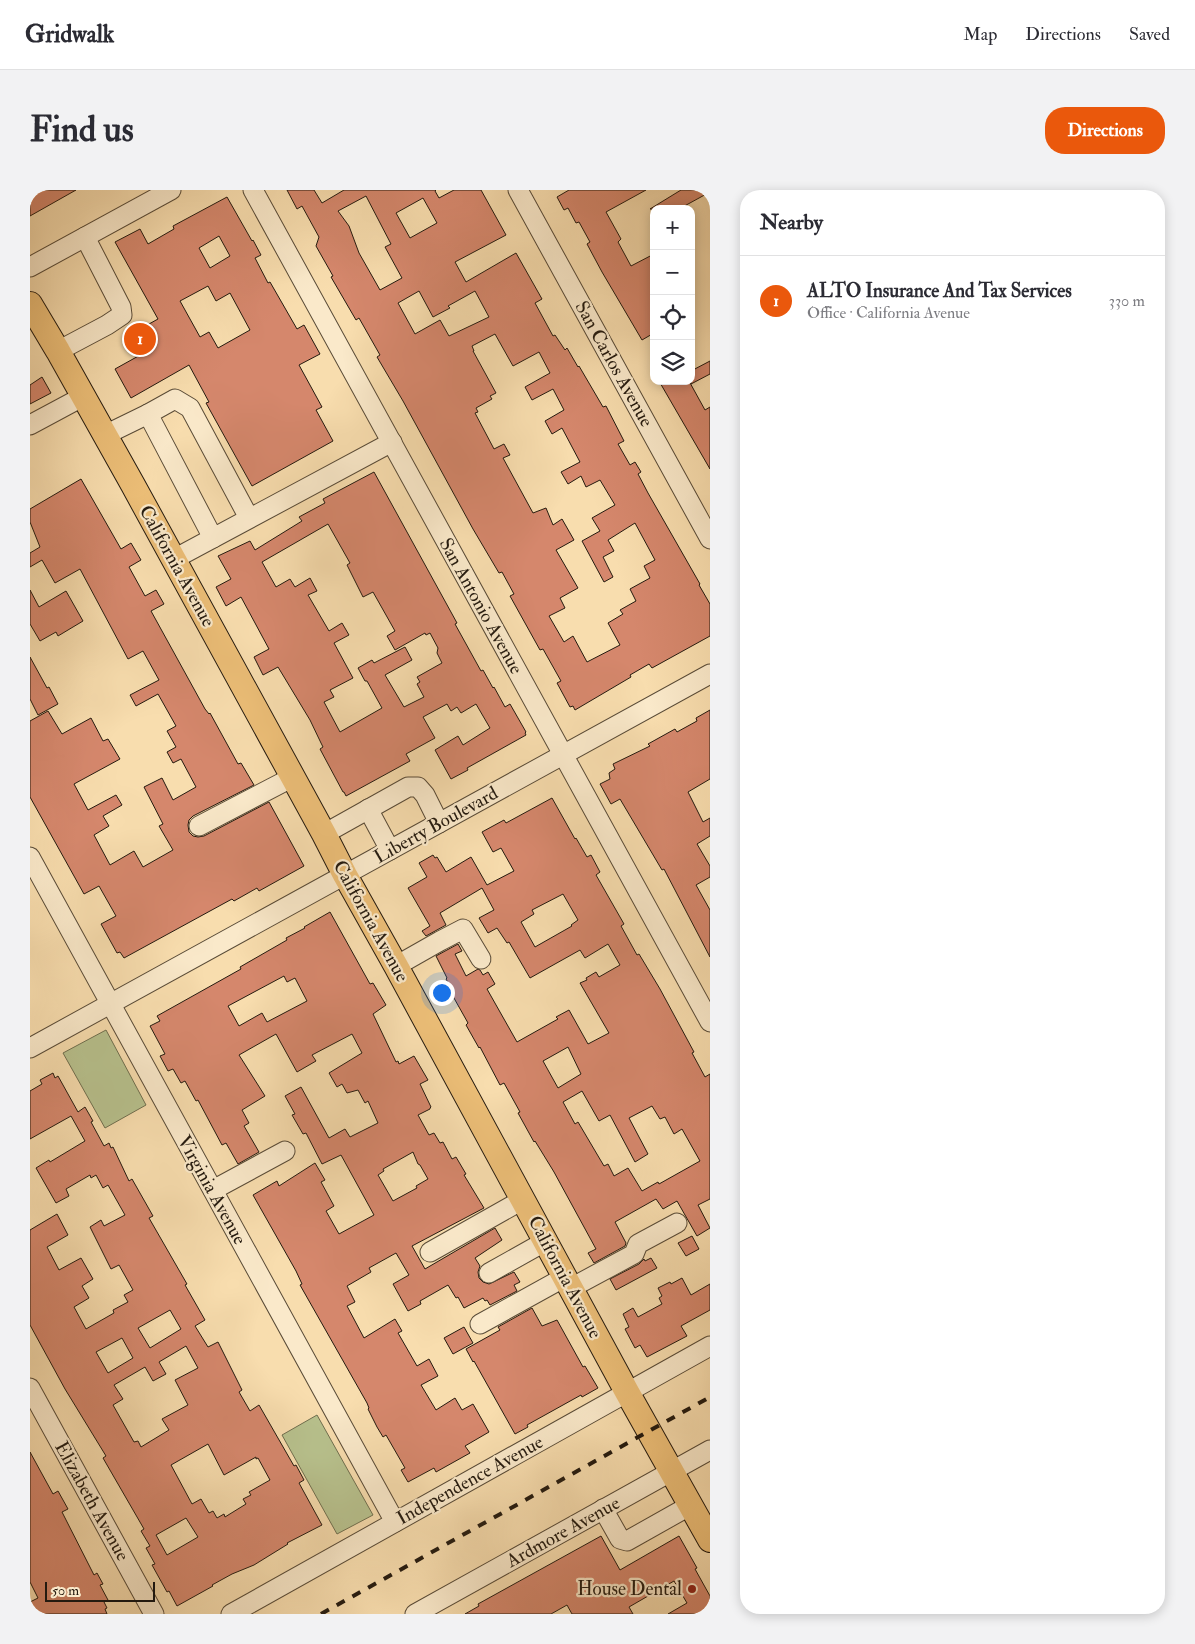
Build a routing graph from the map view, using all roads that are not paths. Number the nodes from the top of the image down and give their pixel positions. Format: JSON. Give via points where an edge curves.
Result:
{"nodes":[{"id":1,"x":171,"y":190,"type":"edge"},
{"id":2,"x":253,"y":190,"type":"edge"},
{"id":3,"x":518,"y":190,"type":"edge"},
{"id":4,"x":85,"y":237,"type":"junction"},
{"id":5,"x":30,"y":267,"type":"edge"},
{"id":6,"x":30,"y":304,"type":"edge"},
{"id":7,"x":58,"y":351,"type":"junction"},
{"id":8,"x":84,"y":396,"type":"junction"},
{"id":9,"x":148,"y":414,"type":"junction"},
{"id":10,"x":30,"y":425,"type":"edge"},
{"id":11,"x":105,"y":435,"type":"junction"},
{"id":12,"x":392,"y":442,"type":"junction"},
{"id":13,"x":249,"y":518,"type":"junction"},
{"id":14,"x":213,"y":538,"type":"junction"},
{"id":15,"x":710,"y":539,"type":"edge"},
{"id":16,"x":174,"y":559,"type":"junction"},
{"id":17,"x":710,"y":674,"type":"edge"},
{"id":18,"x":563,"y":756,"type":"junction"},
{"id":19,"x":293,"y":777,"type":"junction"},
{"id":20,"x":368,"y":810,"type":"junction"},
{"id":21,"x":439,"y":823,"type":"junction"},
{"id":22,"x":199,"y":826,"type":"dead end"},
{"id":23,"x":324,"y":834,"type":"junction"},
{"id":24,"x":390,"y":850,"type":"junction"},
{"id":25,"x":30,"y":857,"type":"edge"},
{"id":26,"x":345,"y":875,"type":"junction"},
{"id":27,"x":481,"y":960,"type":"dead end"},
{"id":28,"x":396,"y":966,"type":"junction"},
{"id":29,"x":110,"y":1004,"type":"junction"},
{"id":30,"x":710,"y":1022,"type":"edge"},
{"id":31,"x":30,"y":1048,"type":"edge"},
{"id":32,"x":285,"y":1151,"type":"dead end"},
{"id":33,"x":213,"y":1190,"type":"junction"},
{"id":34,"x":524,"y":1199,"type":"junction"},
{"id":35,"x":677,"y":1223,"type":"dead end"},
{"id":36,"x":546,"y":1241,"type":"junction"},
{"id":37,"x":430,"y":1252,"type":"dead end"},
{"id":38,"x":489,"y":1273,"type":"dead end"},
{"id":39,"x":568,"y":1282,"type":"junction"},
{"id":40,"x":480,"y":1324,"type":"dead end"},
{"id":41,"x":710,"y":1346,"type":"edge"},
{"id":42,"x":30,"y":1388,"type":"edge"},
{"id":43,"x":627,"y":1392,"type":"junction"},
{"id":44,"x":710,"y":1450,"type":"edge"},
{"id":45,"x":672,"y":1471,"type":"junction"},
{"id":46,"x":690,"y":1505,"type":"junction"},
{"id":47,"x":603,"y":1509,"type":"junction"},
{"id":48,"x":395,"y":1522,"type":"junction"},
{"id":49,"x":710,"y":1540,"type":"edge"},
{"id":50,"x":443,"y":1607,"type":"edge"},
{"id":51,"x":154,"y":1614,"type":"edge"},
{"id":52,"x":230,"y":1614,"type":"edge"},
{"id":53,"x":416,"y":1614,"type":"edge"}],
"edges":[{"from":1,"to":4,"type":"street"},
{"from":2,"to":12,"type":"street","name":"San Antonio Avenue"},
{"from":3,"to":15,"type":"street","name":"San Carlos Avenue"},
{"from":4,"to":5,"type":"street"},
{"from":4,"to":7,"type":"street","via":[[121,306],[122,314]]},
{"from":6,"to":7,"type":"main road","name":"California Avenue"},
{"from":7,"to":8,"type":"main road","name":"California Avenue"},
{"from":8,"to":10,"type":"street"},
{"from":8,"to":11,"type":"main road","name":"California Avenue"},
{"from":9,"to":11,"type":"street"},
{"from":9,"to":13,"type":"street","via":[[175,399],[190,408]]},
{"from":9,"to":14,"type":"street"},
{"from":11,"to":16,"type":"main road","name":"California Avenue"},
{"from":12,"to":13,"type":"street"},
{"from":12,"to":18,"type":"street","name":"San Antonio Avenue"},
{"from":13,"to":14,"type":"street"},
{"from":14,"to":16,"type":"street"},
{"from":16,"to":19,"type":"main road","name":"California Avenue"},
{"from":17,"to":18,"type":"street","name":"Liberty Boulevard"},
{"from":18,"to":21,"type":"street","name":"Liberty Boulevard"},
{"from":18,"to":30,"type":"street","name":"San Antonio Avenue"},
{"from":19,"to":22,"type":"street"},
{"from":19,"to":23,"type":"main road","name":"California Avenue"},
{"from":20,"to":21,"type":"street","via":[[408,787],[418,787]]},
{"from":20,"to":23,"type":"street"},
{"from":20,"to":24,"type":"street"},
{"from":21,"to":24,"type":"street","name":"Liberty Boulevard"},
{"from":23,"to":26,"type":"main road","name":"California Avenue"},
{"from":24,"to":26,"type":"street","name":"Liberty Boulevard"},
{"from":25,"to":29,"type":"street","name":"Virginia Avenue"},
{"from":26,"to":28,"type":"main road","name":"California Avenue"},
{"from":26,"to":29,"type":"street","name":"Liberty Boulevard"},
{"from":27,"to":28,"type":"street","via":[[463,929]]},
{"from":28,"to":34,"type":"main road","name":"California Avenue"},
{"from":29,"to":31,"type":"street","name":"Liberty Boulevard"},
{"from":29,"to":33,"type":"street","name":"Virginia Avenue"},
{"from":32,"to":33,"type":"street"},
{"from":33,"to":48,"type":"street","name":"Virginia Avenue"},
{"from":34,"to":36,"type":"main road","name":"California Avenue"},
{"from":34,"to":37,"type":"street"},
{"from":35,"to":39,"type":"street","via":[[638,1244],[634,1254]]},
{"from":36,"to":38,"type":"street"},
{"from":36,"to":39,"type":"main road","name":"California Avenue"},
{"from":39,"to":40,"type":"street"},
{"from":39,"to":43,"type":"main road","name":"California Avenue"},
{"from":41,"to":43,"type":"street","name":"Independence Avenue"},
{"from":42,"to":51,"type":"street","name":"Elizabeth Avenue"},
{"from":43,"to":45,"type":"main road","name":"California Avenue"},
{"from":43,"to":48,"type":"street","name":"Independence Avenue"},
{"from":44,"to":45,"type":"street","name":"Ardmore Avenue"},
{"from":45,"to":46,"type":"main road","name":"California Avenue"},
{"from":45,"to":47,"type":"street","name":"Ardmore Avenue"},
{"from":46,"to":47,"type":"street","via":[[627,1541],[620,1539]]},
{"from":46,"to":49,"type":"main road","name":"California Avenue"},
{"from":47,"to":50,"type":"street","name":"Ardmore Avenue"},
{"from":48,"to":52,"type":"street","name":"Independence Avenue"},
{"from":50,"to":53,"type":"street","name":"Ardmore Avenue"}]}
